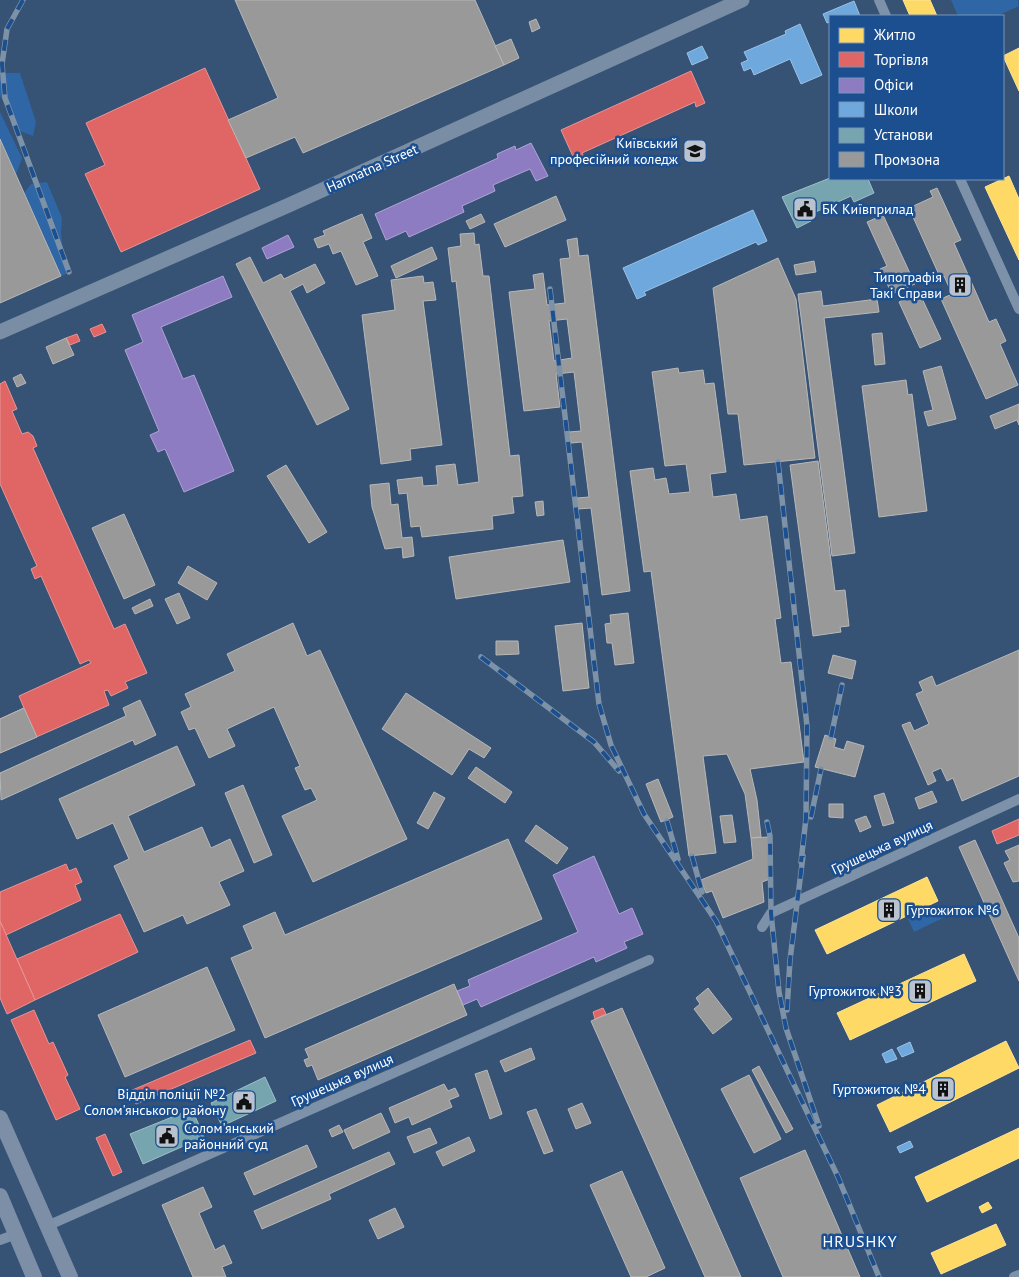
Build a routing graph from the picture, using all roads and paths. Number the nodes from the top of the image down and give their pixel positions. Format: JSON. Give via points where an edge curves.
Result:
{"nodes":[{"id":1,"x":742,"y":0,"type":"edge"},
{"id":2,"x":879,"y":0,"type":"edge"},
{"id":3,"x":886,"y":15,"type":"edge"},
{"id":4,"x":960,"y":180,"type":"edge"},
{"id":5,"x":1019,"y":310,"type":"edge"},
{"id":6,"x":0,"y":332,"type":"edge"},
{"id":7,"x":1019,"y":799,"type":"edge"},
{"id":8,"x":762,"y":927,"type":"dead end"},
{"id":9,"x":649,"y":960,"type":"dead end"},
{"id":10,"x":0,"y":1118,"type":"edge"},
{"id":11,"x":0,"y":1196,"type":"edge"},
{"id":12,"x":47,"y":1226,"type":"junction"},
{"id":13,"x":16,"y":1234,"type":"junction"},
{"id":14,"x":0,"y":1240,"type":"edge"},
{"id":15,"x":1019,"y":1275,"type":"edge"},
{"id":16,"x":34,"y":1277,"type":"edge"},
{"id":17,"x":70,"y":1277,"type":"edge"},
{"id":18,"x":1014,"y":1277,"type":"edge"}],
"edges":[{"from":1,"to":6,"type":"street","name":"Harmatna Street"},
{"from":2,"to":3,"type":"street"},
{"from":4,"to":5,"type":"street"},
{"from":7,"to":8,"type":"street","name":"Грушецька вулиця","via":[[771,913]]},
{"from":9,"to":12,"type":"street","name":"Грушецька вулиця"},
{"from":10,"to":12,"type":"main road"},
{"from":11,"to":13,"type":"main road"},
{"from":12,"to":17,"type":"main road"},
{"from":13,"to":14,"type":"street"},
{"from":13,"to":16,"type":"main road"},
{"from":15,"to":18,"type":"street"}]}
